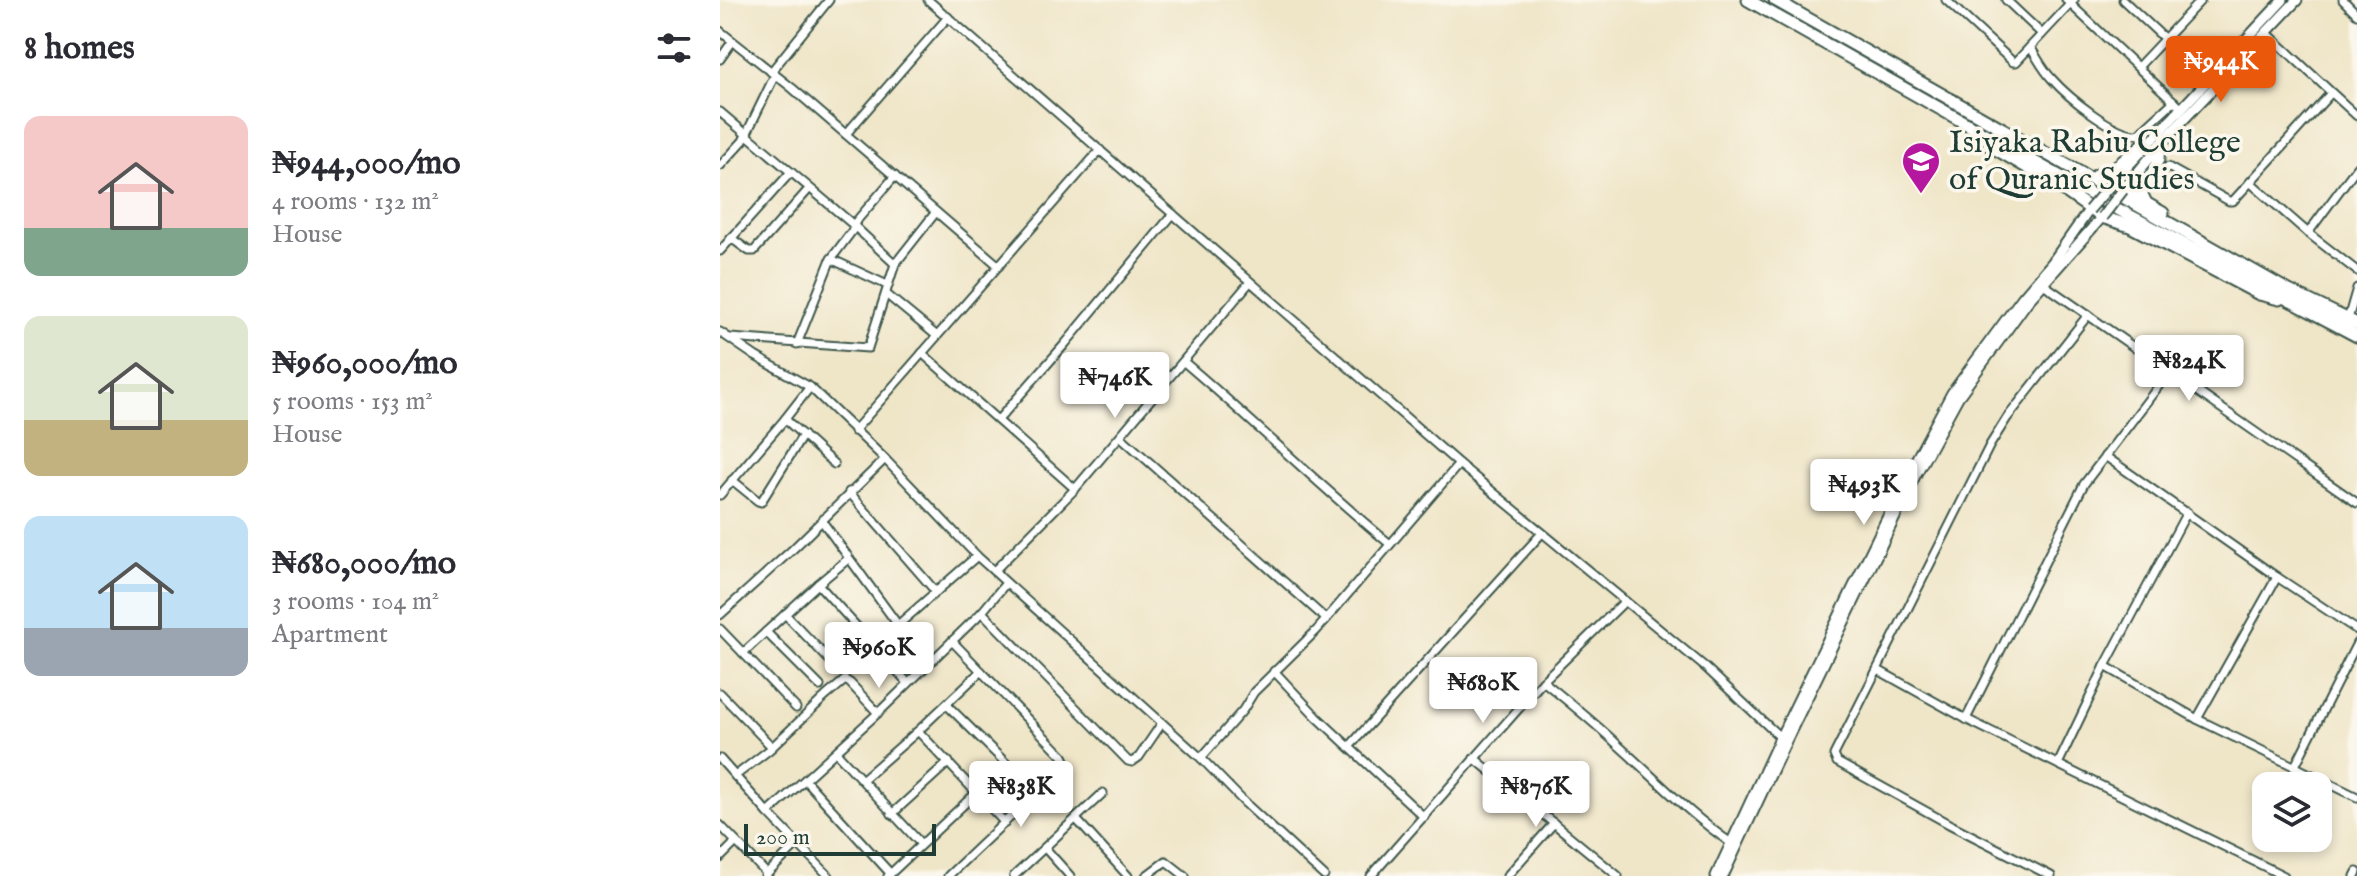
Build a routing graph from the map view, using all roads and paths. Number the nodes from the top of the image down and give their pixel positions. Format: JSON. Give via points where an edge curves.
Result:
{"nodes":[{"id":1,"x":829,"y":0,"type":"edge"},
{"id":2,"x":928,"y":0,"type":"edge"},
{"id":3,"x":1748,"y":0,"type":"edge"},
{"id":4,"x":1775,"y":0,"type":"edge"},
{"id":5,"x":1948,"y":0,"type":"edge"},
{"id":6,"x":2006,"y":0,"type":"edge"},
{"id":7,"x":2123,"y":0,"type":"edge"},
{"id":8,"x":2183,"y":0,"type":"edge"},
{"id":9,"x":2201,"y":0,"type":"edge"},
{"id":10,"x":2283,"y":0,"type":"edge"},
{"id":11,"x":2297,"y":0,"type":"edge"},
{"id":12,"x":2343,"y":0,"type":"edge"},
{"id":13,"x":2070,"y":1,"type":"edge"},
{"id":14,"x":2193,"y":9,"type":"junction"},
{"id":15,"x":2357,"y":14,"type":"edge"},
{"id":16,"x":948,"y":17,"type":"junction"},
{"id":17,"x":720,"y":31,"type":"edge"},
{"id":18,"x":2266,"y":32,"type":"junction"},
{"id":19,"x":2042,"y":34,"type":"junction"},
{"id":20,"x":2165,"y":39,"type":"junction"},
{"id":21,"x":732,"y":42,"type":"junction"},
{"id":22,"x":2030,"y":47,"type":"junction"},
{"id":23,"x":720,"y":59,"type":"edge"},
{"id":24,"x":2138,"y":67,"type":"junction"},
{"id":25,"x":773,"y":74,"type":"junction"},
{"id":26,"x":1909,"y":78,"type":"junction"},
{"id":27,"x":2331,"y":93,"type":"junction"},
{"id":28,"x":1916,"y":95,"type":"junction"},
{"id":29,"x":2177,"y":105,"type":"junction"},
{"id":30,"x":720,"y":112,"type":"edge"},
{"id":31,"x":2357,"y":116,"type":"edge"},
{"id":32,"x":846,"y":134,"type":"junction"},
{"id":33,"x":747,"y":136,"type":"junction"},
{"id":34,"x":2155,"y":142,"type":"junction"},
{"id":35,"x":1100,"y":150,"type":"junction"},
{"id":36,"x":720,"y":166,"type":"edge"},
{"id":37,"x":2357,"y":167,"type":"edge"},
{"id":38,"x":791,"y":172,"type":"junction"},
{"id":39,"x":2095,"y":175,"type":"junction"},
{"id":40,"x":895,"y":176,"type":"junction"},
{"id":41,"x":2250,"y":182,"type":"junction"},
{"id":42,"x":2112,"y":183,"type":"junction"},
{"id":43,"x":809,"y":189,"type":"junction"},
{"id":44,"x":2123,"y":190,"type":"junction"},
{"id":45,"x":2141,"y":190,"type":"junction"},
{"id":46,"x":2147,"y":203,"type":"junction"},
{"id":47,"x":2089,"y":210,"type":"junction"},
{"id":48,"x":936,"y":212,"type":"junction"},
{"id":49,"x":1173,"y":214,"type":"junction"},
{"id":50,"x":2102,"y":217,"type":"junction"},
{"id":51,"x":854,"y":226,"type":"junction"},
{"id":52,"x":2308,"y":233,"type":"junction"},
{"id":53,"x":731,"y":238,"type":"junction"},
{"id":54,"x":720,"y":251,"type":"edge"},
{"id":55,"x":831,"y":259,"type":"junction"},
{"id":56,"x":895,"y":264,"type":"junction"},
{"id":57,"x":999,"y":266,"type":"junction"},
{"id":58,"x":2357,"y":271,"type":"edge"},
{"id":59,"x":2040,"y":281,"type":"junction"},
{"id":60,"x":1250,"y":282,"type":"junction"},
{"id":61,"x":2357,"y":288,"type":"edge"},
{"id":62,"x":886,"y":290,"type":"junction"},
{"id":63,"x":2289,"y":296,"type":"junction"},
{"id":64,"x":2088,"y":315,"type":"junction"},
{"id":65,"x":2352,"y":322,"type":"edge"},
{"id":66,"x":720,"y":332,"type":"edge"},
{"id":67,"x":937,"y":336,"type":"junction"},
{"id":68,"x":2357,"y":336,"type":"edge"},
{"id":69,"x":729,"y":338,"type":"junction"},
{"id":70,"x":797,"y":344,"type":"junction"},
{"id":71,"x":922,"y":353,"type":"junction"},
{"id":72,"x":1184,"y":362,"type":"junction"},
{"id":73,"x":2170,"y":371,"type":"junction"},
{"id":74,"x":810,"y":387,"type":"junction"},
{"id":75,"x":785,"y":419,"type":"junction"},
{"id":76,"x":998,"y":420,"type":"junction"},
{"id":77,"x":854,"y":431,"type":"junction"},
{"id":78,"x":803,"y":435,"type":"junction"},
{"id":79,"x":1121,"y":437,"type":"junction"},
{"id":80,"x":2105,"y":456,"type":"junction"},
{"id":81,"x":885,"y":459,"type":"junction"},
{"id":82,"x":834,"y":464,"type":"dead end"},
{"id":83,"x":1459,"y":464,"type":"junction"},
{"id":84,"x":732,"y":480,"type":"junction"},
{"id":85,"x":1075,"y":489,"type":"junction"},
{"id":86,"x":849,"y":492,"type":"junction"},
{"id":87,"x":720,"y":495,"type":"edge"},
{"id":88,"x":2357,"y":503,"type":"edge"},
{"id":89,"x":2187,"y":512,"type":"junction"},
{"id":90,"x":822,"y":521,"type":"junction"},
{"id":91,"x":1542,"y":533,"type":"junction"},
{"id":92,"x":1390,"y":544,"type":"junction"},
{"id":93,"x":977,"y":556,"type":"junction"},
{"id":94,"x":848,"y":559,"type":"junction"},
{"id":95,"x":994,"y":571,"type":"junction"},
{"id":96,"x":2277,"y":577,"type":"junction"},
{"id":97,"x":1006,"y":583,"type":"junction"},
{"id":98,"x":818,"y":584,"type":"junction"},
{"id":99,"x":936,"y":592,"type":"junction"},
{"id":100,"x":1625,"y":601,"type":"junction"},
{"id":101,"x":982,"y":612,"type":"junction"},
{"id":102,"x":785,"y":614,"type":"junction"},
{"id":103,"x":720,"y":615,"type":"edge"},
{"id":104,"x":1326,"y":619,"type":"junction"},
{"id":105,"x":898,"y":625,"type":"junction"},
{"id":106,"x":720,"y":629,"type":"edge"},
{"id":107,"x":2357,"y":630,"type":"edge"},
{"id":108,"x":766,"y":632,"type":"junction"},
{"id":109,"x":952,"y":641,"type":"junction"},
{"id":110,"x":2357,"y":643,"type":"edge"},
{"id":111,"x":876,"y":648,"type":"junction"},
{"id":112,"x":743,"y":653,"type":"junction"},
{"id":113,"x":2105,"y":666,"type":"junction"},
{"id":114,"x":837,"y":668,"type":"dead end"},
{"id":115,"x":1878,"y":670,"type":"junction"},
{"id":116,"x":981,"y":671,"type":"junction"},
{"id":117,"x":1274,"y":671,"type":"junction"},
{"id":118,"x":1543,"y":681,"type":"junction"},
{"id":119,"x":908,"y":683,"type":"junction"},
{"id":120,"x":820,"y":686,"type":"dead end"},
{"id":121,"x":720,"y":693,"type":"edge"},
{"id":122,"x":947,"y":705,"type":"junction"},
{"id":123,"x":796,"y":708,"type":"dead end"},
{"id":124,"x":878,"y":713,"type":"junction"},
{"id":125,"x":1966,"y":719,"type":"junction"},
{"id":126,"x":2197,"y":719,"type":"junction"},
{"id":127,"x":1162,"y":723,"type":"junction"},
{"id":128,"x":918,"y":731,"type":"junction"},
{"id":129,"x":1783,"y":740,"type":"junction"},
{"id":130,"x":772,"y":747,"type":"junction"},
{"id":131,"x":1349,"y":747,"type":"junction"},
{"id":132,"x":836,"y":752,"type":"junction"},
{"id":133,"x":1201,"y":758,"type":"junction"},
{"id":134,"x":1474,"y":758,"type":"junction"},
{"id":135,"x":720,"y":759,"type":"edge"},
{"id":136,"x":949,"y":762,"type":"junction"},
{"id":137,"x":2058,"y":764,"type":"junction"},
{"id":138,"x":2295,"y":766,"type":"junction"},
{"id":139,"x":735,"y":776,"type":"junction"},
{"id":140,"x":805,"y":780,"type":"junction"},
{"id":141,"x":862,"y":780,"type":"junction"},
{"id":142,"x":976,"y":793,"type":"junction"},
{"id":143,"x":1036,"y":793,"type":"junction"},
{"id":144,"x":1103,"y":793,"type":"dead end"},
{"id":145,"x":2357,"y":797,"type":"edge"},
{"id":146,"x":768,"y":813,"type":"junction"},
{"id":147,"x":892,"y":814,"type":"junction"},
{"id":148,"x":1424,"y":817,"type":"junction"},
{"id":149,"x":1076,"y":819,"type":"junction"},
{"id":150,"x":1005,"y":823,"type":"junction"},
{"id":151,"x":1554,"y":823,"type":"junction"},
{"id":152,"x":720,"y":825,"type":"edge"},
{"id":153,"x":736,"y":842,"type":"junction"},
{"id":154,"x":1731,"y":843,"type":"junction"},
{"id":155,"x":798,"y":844,"type":"junction"},
{"id":156,"x":921,"y":844,"type":"junction"},
{"id":157,"x":1045,"y":848,"type":"junction"},
{"id":158,"x":720,"y":858,"type":"edge"},
{"id":159,"x":766,"y":875,"type":"edge"},
{"id":160,"x":889,"y":875,"type":"edge"},
{"id":161,"x":950,"y":875,"type":"edge"},
{"id":162,"x":828,"y":876,"type":"edge"},
{"id":163,"x":1014,"y":876,"type":"edge"},
{"id":164,"x":1070,"y":876,"type":"edge"},
{"id":165,"x":1128,"y":876,"type":"edge"},
{"id":166,"x":1146,"y":876,"type":"edge"},
{"id":167,"x":1185,"y":876,"type":"edge"},
{"id":168,"x":1324,"y":876,"type":"edge"},
{"id":169,"x":1371,"y":876,"type":"edge"},
{"id":170,"x":1507,"y":876,"type":"edge"},
{"id":171,"x":1618,"y":876,"type":"edge"},
{"id":172,"x":1716,"y":876,"type":"edge"},
{"id":173,"x":1723,"y":876,"type":"edge"},
{"id":174,"x":2051,"y":876,"type":"edge"},
{"id":175,"x":2284,"y":876,"type":"edge"}],
"edges":[{"from":1,"to":25,"type":"street"},
{"from":2,"to":16,"type":"street"},
{"from":3,"to":28,"type":"main road"},
{"from":4,"to":26,"type":"main road"},
{"from":5,"to":22,"type":"street","via":[[2013,62]]},
{"from":6,"to":19,"type":"street"},
{"from":7,"to":20,"type":"street"},
{"from":8,"to":14,"type":"street"},
{"from":9,"to":14,"type":"street"},
{"from":10,"to":29,"type":"main road"},
{"from":11,"to":18,"type":"main road"},
{"from":12,"to":15,"type":"street"},
{"from":13,"to":19,"type":"street"},
{"from":13,"to":24,"type":"street"},
{"from":14,"to":20,"type":"street"},
{"from":16,"to":32,"type":"street"},
{"from":16,"to":35,"type":"street"},
{"from":17,"to":21,"type":"street"},
{"from":18,"to":27,"type":"street"},
{"from":18,"to":34,"type":"main road"},
{"from":19,"to":22,"type":"street"},
{"from":20,"to":24,"type":"street"},
{"from":21,"to":23,"type":"street"},
{"from":21,"to":25,"type":"street"},
{"from":22,"to":29,"type":"street","via":[[2059,87],[2120,132],[2138,134]]},
{"from":24,"to":29,"type":"street"},
{"from":25,"to":32,"type":"street"},
{"from":25,"to":33,"type":"street"},
{"from":26,"to":39,"type":"main road"},
{"from":26,"to":63,"type":"main road"},
{"from":27,"to":31,"type":"street"},
{"from":27,"to":41,"type":"street"},
{"from":28,"to":47,"type":"main road","via":[[1935,114],[2052,182]]},
{"from":28,"to":63,"type":"main road","via":[[2112,206]]},
{"from":29,"to":34,"type":"main road"},
{"from":30,"to":33,"type":"street"},
{"from":32,"to":40,"type":"street"},
{"from":33,"to":36,"type":"street"},
{"from":33,"to":38,"type":"street"},
{"from":34,"to":39,"type":"main road","via":[[2137,147],[2113,168]]},
{"from":34,"to":42,"type":"main road"},
{"from":34,"to":44,"type":"main road"},
{"from":34,"to":45,"type":"main road","via":[[2159,160]]},
{"from":35,"to":49,"type":"street"},
{"from":35,"to":57,"type":"street"},
{"from":37,"to":52,"type":"street"},
{"from":38,"to":43,"type":"street"},
{"from":38,"to":53,"type":"street"},
{"from":39,"to":42,"type":"main road"},
{"from":40,"to":48,"type":"street"},
{"from":40,"to":51,"type":"street"},
{"from":41,"to":45,"type":"street","via":[[2229,201],[2168,167],[2152,186]]},
{"from":41,"to":52,"type":"street"},
{"from":42,"to":44,"type":"main road"},
{"from":42,"to":47,"type":"main road","bridge":true},
{"from":43,"to":51,"type":"street"},
{"from":43,"to":53,"type":"street","via":[[754,251]]},
{"from":44,"to":46,"type":"main road"},
{"from":44,"to":50,"type":"main road","bridge":true},
{"from":45,"to":46,"type":"main road"},
{"from":46,"to":63,"type":"main road","via":[[2259,266]]},
{"from":47,"to":50,"type":"main road"},
{"from":47,"to":59,"type":"main road"},
{"from":48,"to":56,"type":"street"},
{"from":48,"to":57,"type":"street"},
{"from":49,"to":60,"type":"street"},
{"from":49,"to":76,"type":"street"},
{"from":50,"to":59,"type":"main road"},
{"from":50,"to":63,"type":"main road","via":[[2130,226],[2259,294]]},
{"from":51,"to":55,"type":"street"},
{"from":51,"to":56,"type":"street"},
{"from":52,"to":58,"type":"street"},
{"from":53,"to":54,"type":"street"},
{"from":55,"to":62,"type":"street"},
{"from":55,"to":70,"type":"street"},
{"from":56,"to":62,"type":"street"},
{"from":57,"to":67,"type":"street"},
{"from":59,"to":64,"type":"street"},
{"from":59,"to":129,"type":"main road","via":[[1952,393]]},
{"from":60,"to":72,"type":"street"},
{"from":60,"to":83,"type":"street"},
{"from":61,"to":65,"type":"street"},
{"from":62,"to":67,"type":"street"},
{"from":62,"to":70,"type":"street","via":[[868,348]]},
{"from":63,"to":65,"type":"main road"},
{"from":63,"to":68,"type":"main road"},
{"from":64,"to":73,"type":"street"},
{"from":64,"to":115,"type":"street","via":[[1998,431]]},
{"from":66,"to":69,"type":"street"},
{"from":67,"to":71,"type":"street"},
{"from":69,"to":70,"type":"street"},
{"from":69,"to":74,"type":"street"},
{"from":71,"to":76,"type":"street"},
{"from":71,"to":77,"type":"street"},
{"from":72,"to":79,"type":"street"},
{"from":72,"to":92,"type":"street"},
{"from":73,"to":80,"type":"street"},
{"from":73,"to":88,"type":"street"},
{"from":74,"to":75,"type":"street"},
{"from":74,"to":77,"type":"street"},
{"from":75,"to":78,"type":"street"},
{"from":75,"to":84,"type":"street"},
{"from":76,"to":85,"type":"street"},
{"from":77,"to":81,"type":"street"},
{"from":78,"to":82,"type":"street"},
{"from":78,"to":84,"type":"street","via":[[761,502]]},
{"from":79,"to":85,"type":"street"},
{"from":79,"to":104,"type":"street"},
{"from":80,"to":89,"type":"street"},
{"from":80,"to":125,"type":"street","via":[[2084,484]]},
{"from":81,"to":86,"type":"street"},
{"from":81,"to":93,"type":"street"},
{"from":83,"to":91,"type":"street"},
{"from":83,"to":92,"type":"street"},
{"from":84,"to":87,"type":"street"},
{"from":85,"to":95,"type":"street"},
{"from":86,"to":90,"type":"street"},
{"from":86,"to":99,"type":"street"},
{"from":89,"to":96,"type":"street"},
{"from":89,"to":113,"type":"street"},
{"from":90,"to":94,"type":"street"},
{"from":90,"to":103,"type":"street"},
{"from":91,"to":100,"type":"street"},
{"from":91,"to":131,"type":"street"},
{"from":92,"to":104,"type":"street"},
{"from":93,"to":95,"type":"street"},
{"from":93,"to":99,"type":"street"},
{"from":94,"to":98,"type":"street"},
{"from":94,"to":105,"type":"street"},
{"from":95,"to":97,"type":"street"},
{"from":96,"to":107,"type":"street"},
{"from":96,"to":126,"type":"street"},
{"from":97,"to":101,"type":"street"},
{"from":97,"to":127,"type":"street"},
{"from":98,"to":102,"type":"street"},
{"from":98,"to":111,"type":"street"},
{"from":99,"to":105,"type":"street"},
{"from":100,"to":118,"type":"street"},
{"from":100,"to":129,"type":"street"},
{"from":101,"to":109,"type":"street"},
{"from":101,"to":127,"type":"street","via":[[1128,761],[1139,757]]},
{"from":102,"to":108,"type":"street"},
{"from":102,"to":114,"type":"street"},
{"from":104,"to":117,"type":"street"},
{"from":105,"to":111,"type":"street"},
{"from":106,"to":112,"type":"street"},
{"from":108,"to":112,"type":"street"},
{"from":108,"to":120,"type":"street"},
{"from":109,"to":116,"type":"street"},
{"from":109,"to":119,"type":"street"},
{"from":110,"to":138,"type":"street"},
{"from":111,"to":119,"type":"street"},
{"from":112,"to":123,"type":"street"},
{"from":113,"to":126,"type":"street"},
{"from":113,"to":137,"type":"street"},
{"from":115,"to":125,"type":"street"},
{"from":115,"to":174,"type":"street","via":[[1835,760]]},
{"from":116,"to":122,"type":"street"},
{"from":116,"to":143,"type":"street","via":[[1066,762]]},
{"from":117,"to":131,"type":"street"},
{"from":117,"to":133,"type":"street"},
{"from":118,"to":134,"type":"street"},
{"from":118,"to":154,"type":"street"},
{"from":119,"to":124,"type":"street"},
{"from":121,"to":130,"type":"street"},
{"from":122,"to":128,"type":"street"},
{"from":122,"to":143,"type":"street"},
{"from":124,"to":130,"type":"street","via":[[845,680]]},
{"from":124,"to":132,"type":"street"},
{"from":125,"to":137,"type":"street"},
{"from":126,"to":138,"type":"street"},
{"from":127,"to":133,"type":"street"},
{"from":128,"to":136,"type":"street"},
{"from":128,"to":141,"type":"street"},
{"from":129,"to":154,"type":"main road"},
{"from":129,"to":173,"type":"main road"},
{"from":130,"to":139,"type":"street"},
{"from":131,"to":148,"type":"street"},
{"from":132,"to":140,"type":"street"},
{"from":132,"to":141,"type":"street"},
{"from":133,"to":168,"type":"street"},
{"from":134,"to":148,"type":"street"},
{"from":134,"to":151,"type":"street"},
{"from":135,"to":139,"type":"street"},
{"from":136,"to":142,"type":"street"},
{"from":136,"to":147,"type":"street"},
{"from":137,"to":175,"type":"street"},
{"from":138,"to":145,"type":"street"},
{"from":139,"to":146,"type":"street"},
{"from":140,"to":146,"type":"street"},
{"from":140,"to":160,"type":"street"},
{"from":141,"to":147,"type":"street"},
{"from":142,"to":150,"type":"street"},
{"from":142,"to":156,"type":"street"},
{"from":143,"to":150,"type":"street"},
{"from":144,"to":149,"type":"street"},
{"from":146,"to":155,"type":"street"},
{"from":147,"to":156,"type":"street"},
{"from":148,"to":169,"type":"street"},
{"from":149,"to":157,"type":"street"},
{"from":149,"to":165,"type":"street"},
{"from":150,"to":161,"type":"street"},
{"from":151,"to":170,"type":"street"},
{"from":151,"to":171,"type":"street"},
{"from":152,"to":153,"type":"street"},
{"from":153,"to":158,"type":"street"},
{"from":153,"to":159,"type":"street"},
{"from":154,"to":172,"type":"main road"},
{"from":155,"to":159,"type":"street"},
{"from":155,"to":162,"type":"street"},
{"from":156,"to":160,"type":"street"},
{"from":157,"to":163,"type":"street"},
{"from":157,"to":164,"type":"street"},
{"from":166,"to":167,"type":"street","via":[[1166,861]]}]}
